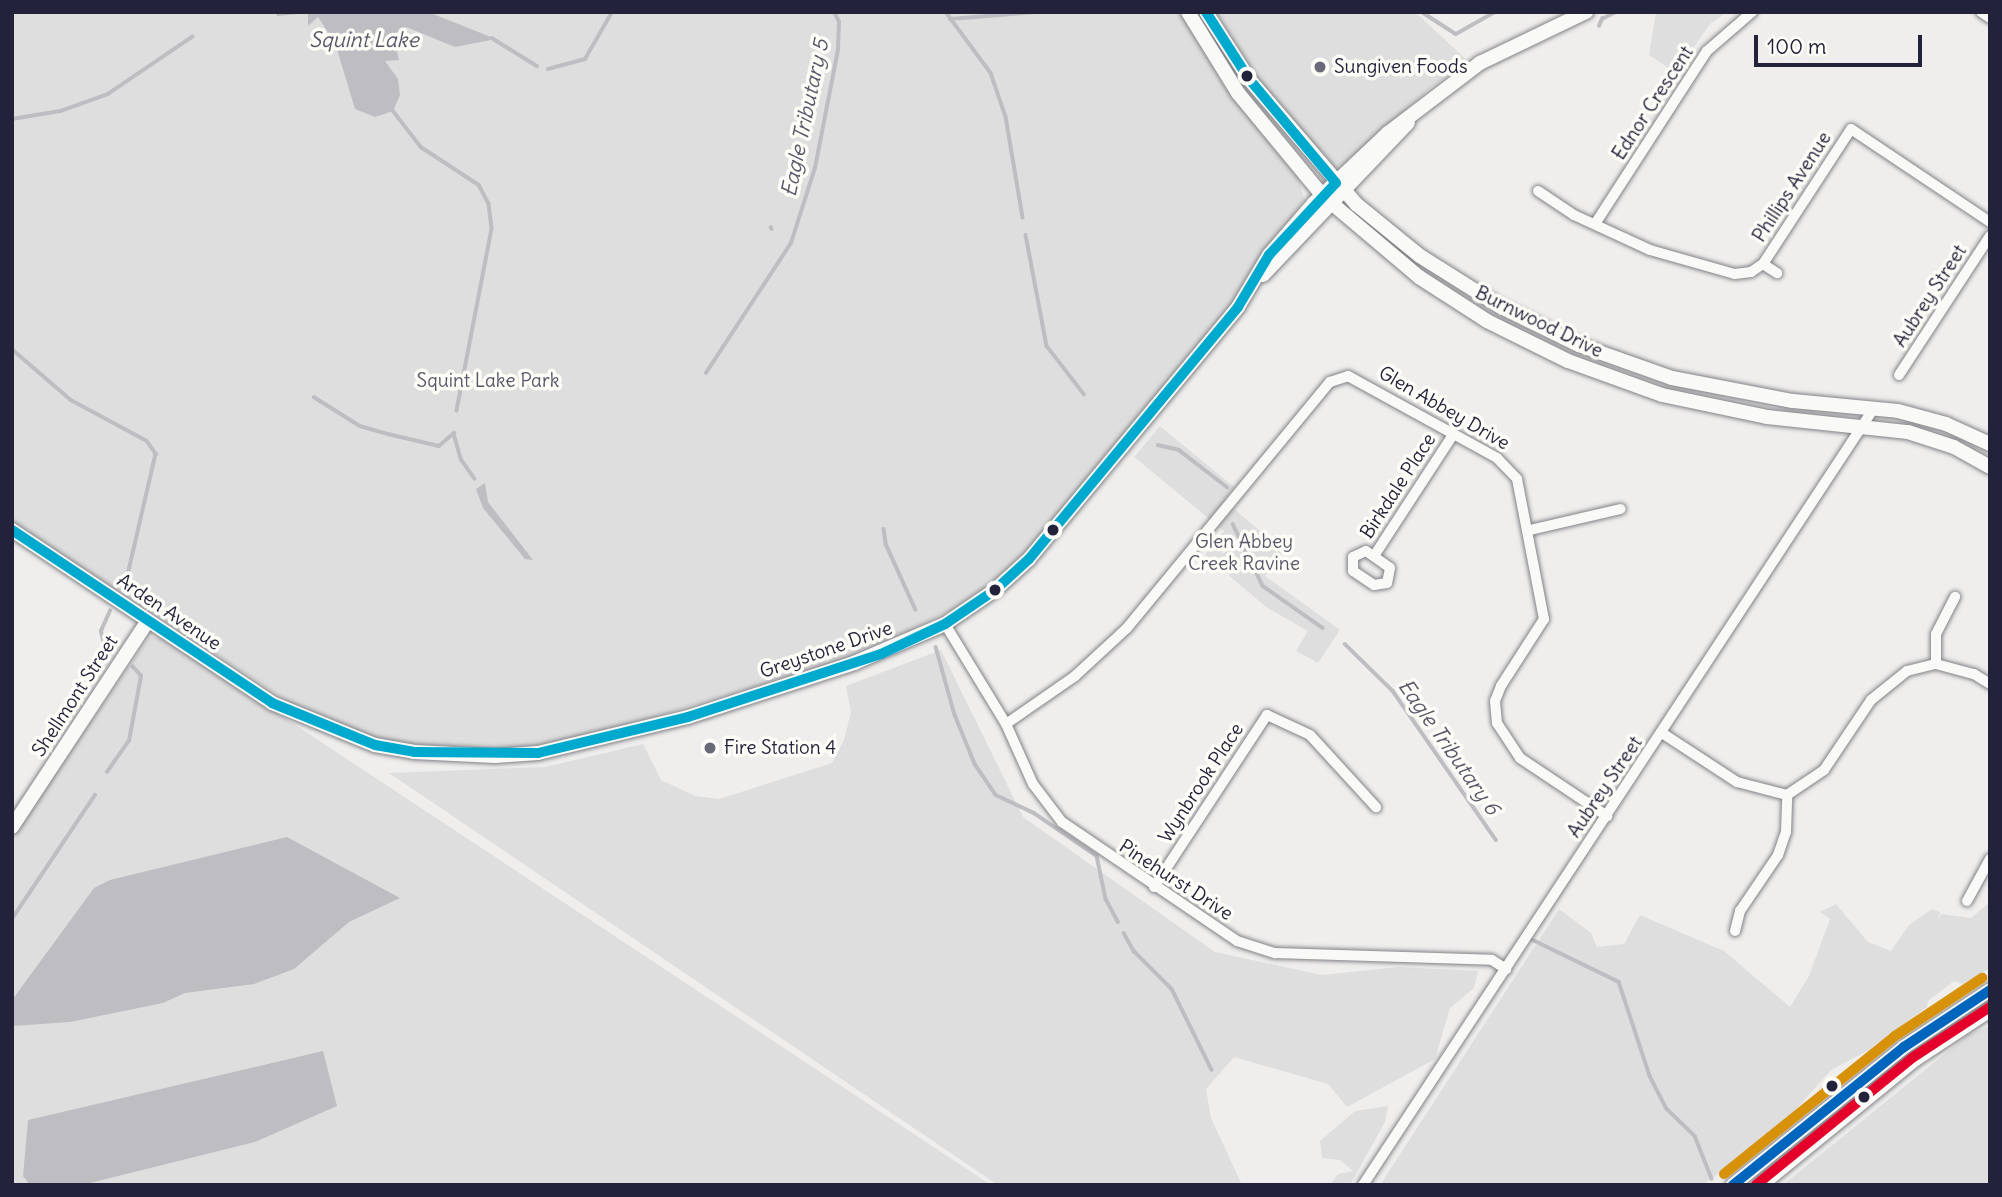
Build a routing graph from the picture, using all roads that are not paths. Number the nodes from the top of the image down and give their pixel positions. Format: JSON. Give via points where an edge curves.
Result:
{"nodes":[{"id":1,"x":1188,"y":12,"type":"edge"},
{"id":2,"x":1206,"y":12,"type":"edge"},
{"id":3,"x":1586,"y":12,"type":"edge"},
{"id":4,"x":1752,"y":12,"type":"edge"},
{"id":5,"x":1981,"y":12,"type":"edge"},
{"id":6,"x":1990,"y":18,"type":"edge"},
{"id":7,"x":1339,"y":187,"type":"junction"},
{"id":8,"x":1538,"y":191,"type":"dead end"},
{"id":9,"x":1326,"y":199,"type":"junction"},
{"id":10,"x":1990,"y":222,"type":"edge"},
{"id":11,"x":1595,"y":224,"type":"junction"},
{"id":12,"x":1990,"y":236,"type":"edge"},
{"id":13,"x":1763,"y":264,"type":"junction"},
{"id":14,"x":1777,"y":273,"type":"dead end"},
{"id":15,"x":1899,"y":375,"type":"dead end"},
{"id":16,"x":1874,"y":408,"type":"junction"},
{"id":17,"x":1863,"y":426,"type":"junction"},
{"id":18,"x":1452,"y":435,"type":"junction"},
{"id":19,"x":1990,"y":444,"type":"edge"},
{"id":20,"x":1990,"y":467,"type":"edge"},
{"id":21,"x":1620,"y":509,"type":"dead end"},
{"id":22,"x":12,"y":530,"type":"edge"},
{"id":23,"x":1530,"y":530,"type":"junction"},
{"id":24,"x":1374,"y":556,"type":"dead end"},
{"id":25,"x":1955,"y":597,"type":"dead end"},
{"id":26,"x":147,"y":622,"type":"junction"},
{"id":27,"x":945,"y":624,"type":"junction"},
{"id":28,"x":1936,"y":664,"type":"junction"},
{"id":29,"x":1990,"y":684,"type":"edge"},
{"id":30,"x":307,"y":721,"type":"joint"},
{"id":31,"x":1006,"y":724,"type":"junction"},
{"id":32,"x":1662,"y":733,"type":"junction"},
{"id":33,"x":1787,"y":795,"type":"junction"},
{"id":34,"x":1376,"y":807,"type":"dead end"},
{"id":35,"x":1607,"y":816,"type":"junction"},
{"id":36,"x":12,"y":827,"type":"edge"},
{"id":37,"x":1990,"y":859,"type":"edge"},
{"id":38,"x":1154,"y":887,"type":"junction"},
{"id":39,"x":1967,"y":901,"type":"dead end"},
{"id":40,"x":1735,"y":931,"type":"dead end"},
{"id":41,"x":1506,"y":969,"type":"junction"},
{"id":42,"x":1990,"y":990,"type":"edge"},
{"id":43,"x":1990,"y":1010,"type":"edge"},
{"id":44,"x":1363,"y":1185,"type":"edge"},
{"id":45,"x":1733,"y":1185,"type":"edge"},
{"id":46,"x":1761,"y":1185,"type":"edge"}],
"edges":[{"from":1,"to":9,"type":"street","name":"Burnwood Drive","via":[[1253,113]]},
{"from":2,"to":7,"type":"street","name":"Burnwood Drive","via":[[1249,79]]},
{"from":3,"to":7,"type":"street","name":"Greystone Drive","via":[[1489,58],[1415,114]]},
{"from":4,"to":11,"type":"street","name":"Ednor Crescent","via":[[1707,51]]},
{"from":5,"to":6,"type":"street"},
{"from":7,"to":9,"type":"street","name":"Greystone Drive"},
{"from":7,"to":16,"type":"street","name":"Burnwood Drive","via":[[1389,233],[1464,285],[1539,327],[1626,364],[1719,389]]},
{"from":8,"to":11,"type":"street","name":"Phillips Avenue"},
{"from":9,"to":17,"type":"street","name":"Burnwood Drive","via":[[1441,293],[1569,361],[1662,395],[1715,408]]},
{"from":9,"to":27,"type":"street","name":"Greystone Drive","via":[[1029,559],[995,590]]},
{"from":10,"to":13,"type":"street","name":"Phillips Avenue","via":[[1851,129]]},
{"from":11,"to":13,"type":"street","name":"Phillips Avenue","via":[[1650,250],[1735,274]]},
{"from":12,"to":15,"type":"street","name":"Aubrey Street"},
{"from":13,"to":14,"type":"street","name":"Phillips Avenue"},
{"from":16,"to":17,"type":"street","name":"Aubrey Street"},
{"from":16,"to":19,"type":"street","name":"Burnwood Drive","via":[[1923,416]]},
{"from":17,"to":20,"type":"street","name":"Burnwood Drive","via":[[1931,438]]},
{"from":17,"to":32,"type":"street","name":"Aubrey Street"},
{"from":18,"to":23,"type":"street","name":"Glen Abbey Drive","via":[[1509,468],[1517,480]]},
{"from":18,"to":24,"type":"street","name":"Birkdale Place"},
{"from":18,"to":31,"type":"street","name":"Glen Abbey Drive","via":[[1361,380],[1348,376],[1330,382],[1127,628],[1074,676]]},
{"from":21,"to":23,"type":"street"},
{"from":22,"to":26,"type":"street","name":"Arden Avenue"},
{"from":23,"to":35,"type":"street","name":"Glen Abbey Drive","via":[[1544,619],[1498,694],[1497,723],[1520,758]]},
{"from":25,"to":28,"type":"street","via":[[1936,634]]},
{"from":26,"to":30,"type":"street","name":"Arden Avenue"},
{"from":26,"to":36,"type":"street","name":"Shellmont Street"},
{"from":27,"to":30,"type":"street","name":"Greystone Drive","via":[[881,654],[700,713],[538,753],[414,752],[375,745]]},
{"from":27,"to":31,"type":"street","name":"Pinehurst Drive"},
{"from":28,"to":29,"type":"street","via":[[1974,674]]},
{"from":28,"to":33,"type":"street","via":[[1907,671],[1886,684],[1824,770]]},
{"from":31,"to":38,"type":"street","name":"Pinehurst Drive","via":[[1033,784],[1062,822]]},
{"from":32,"to":33,"type":"street","via":[[1737,782]]},
{"from":32,"to":35,"type":"street","name":"Aubrey Street"},
{"from":33,"to":40,"type":"street","via":[[1786,832],[1778,855],[1740,911]]},
{"from":34,"to":38,"type":"street","name":"Wynbrook Place","via":[[1310,735],[1267,715]]},
{"from":35,"to":41,"type":"street","name":"Aubrey Street"},
{"from":37,"to":39,"type":"street"},
{"from":38,"to":41,"type":"street","name":"Pinehurst Drive","via":[[1262,952],[1492,960]]},
{"from":41,"to":44,"type":"street","name":"Aubrey Street"},
{"from":42,"to":45,"type":"street","via":[[1904,1047]]},
{"from":43,"to":46,"type":"street","via":[[1914,1060]]}]}
